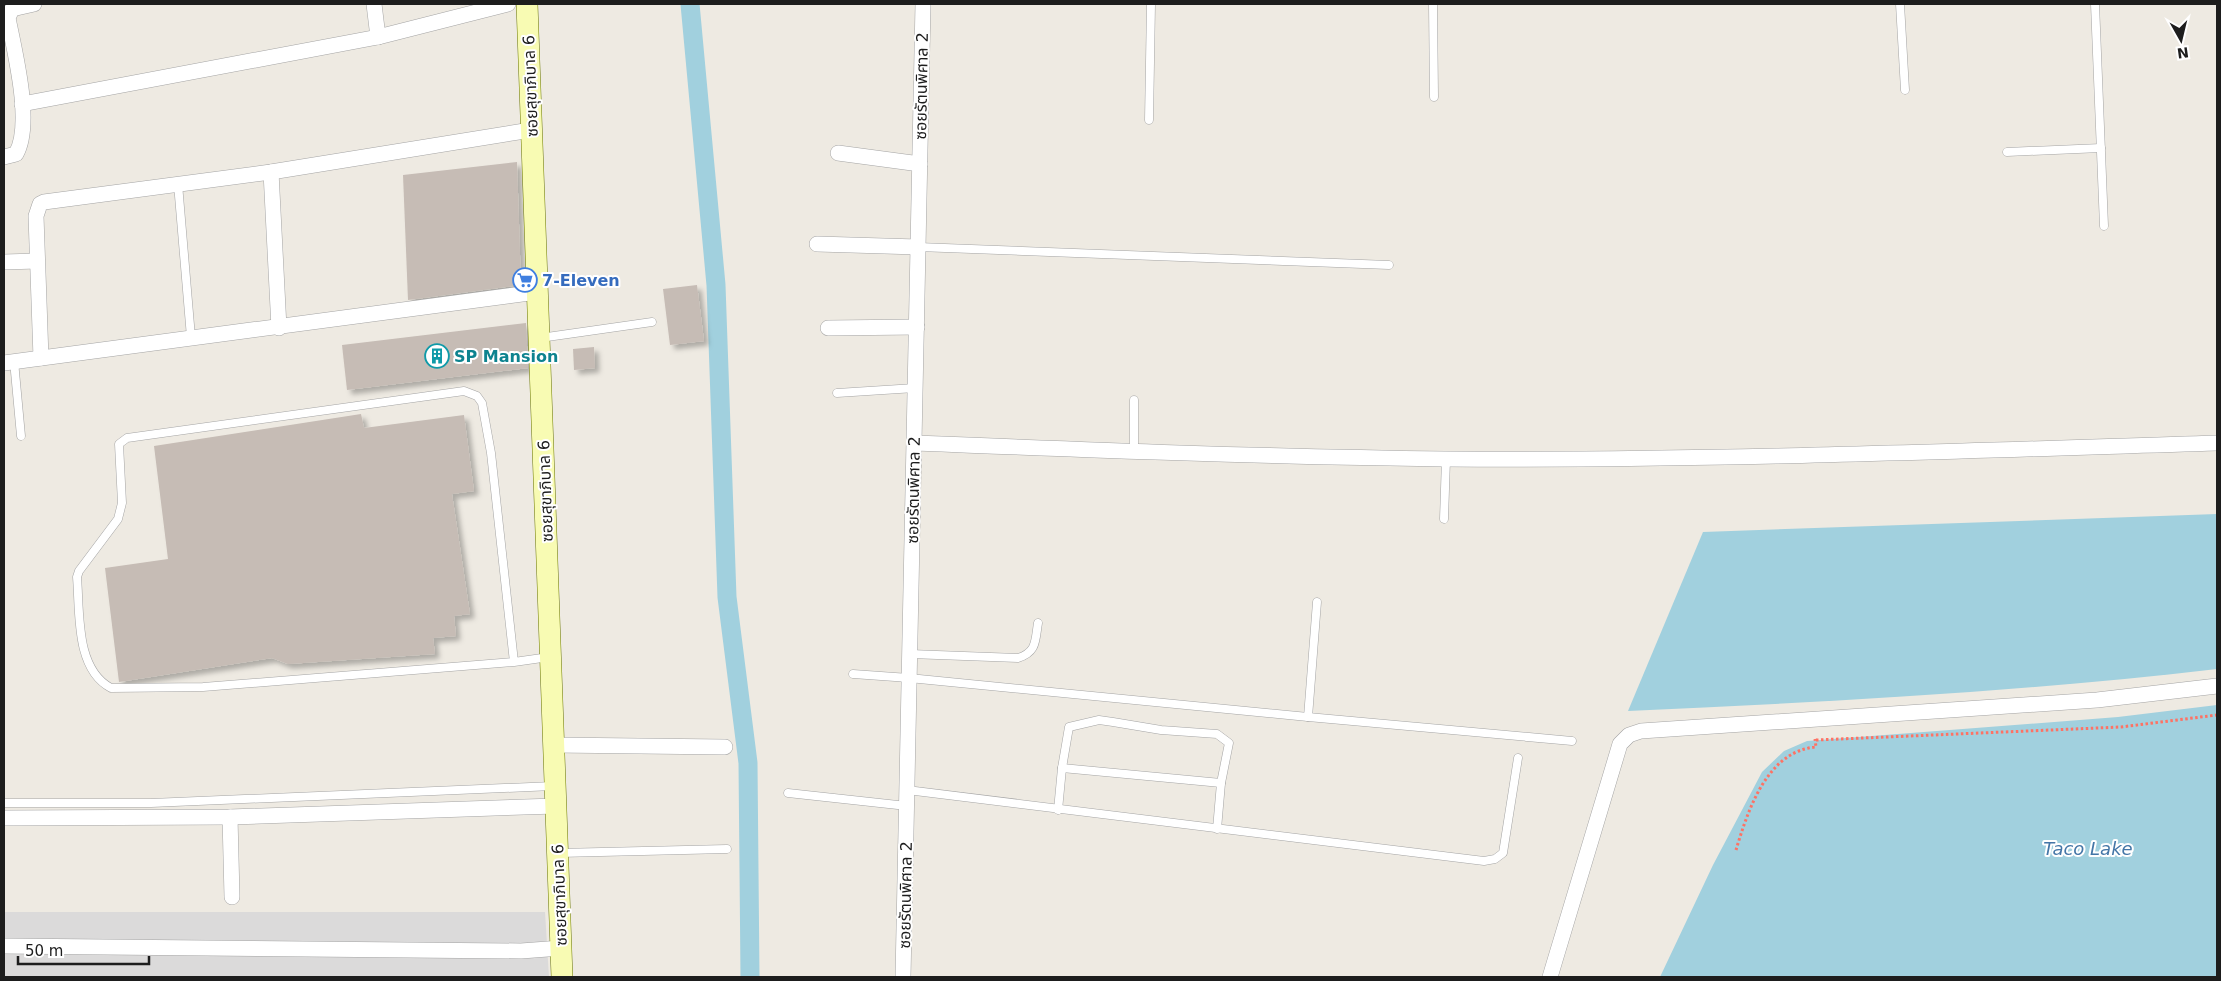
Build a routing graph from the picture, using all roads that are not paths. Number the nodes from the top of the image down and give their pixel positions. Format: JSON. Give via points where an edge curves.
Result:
{"nodes":[{"id":1,"x":34,"y":4,"type":"edge"},
{"id":2,"x":374,"y":4,"type":"edge"},
{"id":3,"x":508,"y":4,"type":"edge"},
{"id":4,"x":527,"y":4,"type":"edge"},
{"id":5,"x":923,"y":4,"type":"edge"},
{"id":6,"x":1151,"y":4,"type":"edge"},
{"id":7,"x":1433,"y":4,"type":"edge"},
{"id":8,"x":1900,"y":4,"type":"edge"},
{"id":9,"x":2096,"y":4,"type":"edge"},
{"id":10,"x":378,"y":37,"type":"junction"},
{"id":11,"x":10,"y":54,"type":"edge"},
{"id":12,"x":1905,"y":90,"type":"dead end"},
{"id":13,"x":1434,"y":97,"type":"dead end"},
{"id":14,"x":22,"y":104,"type":"junction"},
{"id":15,"x":1149,"y":120,"type":"dead end"},
{"id":16,"x":531,"y":130,"type":"junction"},
{"id":17,"x":2101,"y":148,"type":"junction"},
{"id":18,"x":2007,"y":152,"type":"dead end"},
{"id":19,"x":838,"y":153,"type":"dead end"},
{"id":20,"x":4,"y":157,"type":"edge"},
{"id":21,"x":920,"y":164,"type":"junction"},
{"id":22,"x":271,"y":172,"type":"junction"},
{"id":23,"x":178,"y":184,"type":"junction"},
{"id":24,"x":2104,"y":226,"type":"dead end"},
{"id":25,"x":817,"y":244,"type":"dead end"},
{"id":26,"x":918,"y":247,"type":"junction"},
{"id":27,"x":37,"y":261,"type":"junction"},
{"id":28,"x":4,"y":262,"type":"edge"},
{"id":29,"x":1389,"y":265,"type":"dead end"},
{"id":30,"x":537,"y":292,"type":"junction"},
{"id":31,"x":652,"y":322,"type":"dead end"},
{"id":32,"x":917,"y":327,"type":"junction"},
{"id":33,"x":279,"y":328,"type":"junction"},
{"id":34,"x":828,"y":328,"type":"dead end"},
{"id":35,"x":191,"y":337,"type":"junction"},
{"id":36,"x":539,"y":338,"type":"junction"},
{"id":37,"x":41,"y":358,"type":"junction"},
{"id":38,"x":9,"y":362,"type":"edge"},
{"id":39,"x":915,"y":388,"type":"junction"},
{"id":40,"x":837,"y":393,"type":"dead end"},
{"id":41,"x":1134,"y":400,"type":"dead end"},
{"id":42,"x":21,"y":436,"type":"dead end"},
{"id":43,"x":914,"y":443,"type":"junction"},
{"id":44,"x":2217,"y":443,"type":"edge"},
{"id":45,"x":1134,"y":452,"type":"junction"},
{"id":46,"x":1446,"y":459,"type":"junction"},
{"id":47,"x":1444,"y":519,"type":"dead end"},
{"id":48,"x":1317,"y":602,"type":"dead end"},
{"id":49,"x":1038,"y":623,"type":"dead end"},
{"id":50,"x":910,"y":654,"type":"junction"},
{"id":51,"x":551,"y":657,"type":"junction"},
{"id":52,"x":514,"y":662,"type":"junction"},
{"id":53,"x":853,"y":674,"type":"dead end"},
{"id":54,"x":909,"y":678,"type":"junction"},
{"id":55,"x":2217,"y":686,"type":"edge"},
{"id":56,"x":1308,"y":718,"type":"junction"},
{"id":57,"x":1572,"y":741,"type":"dead end"},
{"id":58,"x":554,"y":745,"type":"junction"},
{"id":59,"x":725,"y":747,"type":"dead end"},
{"id":60,"x":1518,"y":758,"type":"dead end"},
{"id":61,"x":1062,"y":768,"type":"junction"},
{"id":62,"x":1222,"y":784,"type":"junction"},
{"id":63,"x":907,"y":790,"type":"junction"},
{"id":64,"x":788,"y":792,"type":"dead end"},
{"id":65,"x":556,"y":796,"type":"junction"},
{"id":66,"x":4,"y":803,"type":"edge"},
{"id":67,"x":907,"y":806,"type":"junction"},
{"id":68,"x":1058,"y":810,"type":"junction"},
{"id":69,"x":4,"y":818,"type":"edge"},
{"id":70,"x":230,"y":818,"type":"junction"},
{"id":71,"x":1217,"y":829,"type":"junction"},
{"id":72,"x":727,"y":850,"type":"dead end"},
{"id":73,"x":558,"y":853,"type":"junction"},
{"id":74,"x":232,"y":897,"type":"dead end"},
{"id":75,"x":4,"y":946,"type":"edge"},
{"id":76,"x":561,"y":948,"type":"junction"},
{"id":77,"x":562,"y":977,"type":"edge"},
{"id":78,"x":903,"y":977,"type":"edge"},
{"id":79,"x":1550,"y":977,"type":"edge"}],
"edges":[{"from":1,"to":11,"type":"street","via":[[10,12]]},
{"from":2,"to":10,"type":"street"},
{"from":3,"to":10,"type":"street"},
{"from":4,"to":16,"type":"street","name":"ซอยสุขาภิบาล 6"},
{"from":5,"to":21,"type":"street","name":"ซอยรัตนพิศาล 2"},
{"from":6,"to":15,"type":"lane"},
{"from":7,"to":13,"type":"lane"},
{"from":8,"to":12,"type":"lane"},
{"from":9,"to":17,"type":"lane"},
{"from":10,"to":14,"type":"street"},
{"from":11,"to":14,"type":"street"},
{"from":14,"to":20,"type":"street","via":[[21,146],[16,154]]},
{"from":16,"to":22,"type":"street"},
{"from":16,"to":30,"type":"street","name":"ซอยสุขาภิบาล 6"},
{"from":17,"to":18,"type":"lane"},
{"from":17,"to":24,"type":"lane"},
{"from":19,"to":21,"type":"street"},
{"from":21,"to":26,"type":"street","name":"ซอยรัตนพิศาล 2"},
{"from":22,"to":23,"type":"street"},
{"from":22,"to":33,"type":"street"},
{"from":23,"to":27,"type":"street","via":[[40,204],[36,216]]},
{"from":23,"to":35,"type":"lane"},
{"from":25,"to":26,"type":"street"},
{"from":26,"to":29,"type":"lane"},
{"from":26,"to":32,"type":"street","name":"ซอยรัตนพิศาล 2"},
{"from":27,"to":28,"type":"street"},
{"from":27,"to":37,"type":"street"},
{"from":30,"to":33,"type":"street"},
{"from":30,"to":36,"type":"street","name":"ซอยสุขาภิบาล 6"},
{"from":31,"to":36,"type":"lane"},
{"from":32,"to":34,"type":"street"},
{"from":32,"to":39,"type":"street","name":"ซอยรัตนพิศาล 2"},
{"from":33,"to":35,"type":"street"},
{"from":35,"to":37,"type":"street"},
{"from":36,"to":51,"type":"street","name":"ซอยสุขาภิบาล 6"},
{"from":37,"to":38,"type":"street"},
{"from":38,"to":42,"type":"lane"},
{"from":39,"to":40,"type":"lane"},
{"from":39,"to":43,"type":"street","name":"ซอยรัตนพิศาล 2"},
{"from":41,"to":45,"type":"lane"},
{"from":43,"to":45,"type":"street"},
{"from":43,"to":50,"type":"street","name":"ซอยรัตนพิศาล 2"},
{"from":44,"to":46,"type":"street","via":[[1809,455]]},
{"from":45,"to":46,"type":"street"},
{"from":46,"to":47,"type":"lane"},
{"from":48,"to":56,"type":"lane"},
{"from":49,"to":50,"type":"lane","via":[[1032,651],[1018,658]]},
{"from":50,"to":54,"type":"street","name":"ซอยรัตนพิศาล 2"},
{"from":51,"to":52,"type":"lane"},
{"from":51,"to":58,"type":"street","name":"ซอยสุขาภิบาล 6"},
{"from":52,"to":52,"type":"lane","via":[[203,687],[118,688],[105,685],[90,668],[86,655],[77,577],[118,519],[122,503],[118,444],[127,438],[464,391],[472,393],[482,403],[491,453]]},
{"from":53,"to":54,"type":"lane"},
{"from":54,"to":56,"type":"lane"},
{"from":54,"to":63,"type":"street","name":"ซอยรัตนพิศาล 2"},
{"from":55,"to":79,"type":"street","via":[[2097,700],[1641,731],[1629,735],[1620,744]]},
{"from":56,"to":57,"type":"lane"},
{"from":58,"to":59,"type":"street"},
{"from":58,"to":65,"type":"street","name":"ซอยสุขาภิบาล 6"},
{"from":60,"to":71,"type":"lane","via":[[1503,853],[1496,859],[1484,861]]},
{"from":61,"to":62,"type":"lane"},
{"from":61,"to":62,"type":"lane","via":[[1069,727],[1099,720],[1161,730],[1217,734],[1229,743]]},
{"from":61,"to":68,"type":"lane"},
{"from":62,"to":71,"type":"lane"},
{"from":63,"to":67,"type":"street","name":"ซอยรัตนพิศาล 2"},
{"from":63,"to":68,"type":"lane"},
{"from":64,"to":67,"type":"lane"},
{"from":65,"to":66,"type":"lane"},
{"from":65,"to":70,"type":"street"},
{"from":65,"to":73,"type":"street","name":"ซอยสุขาภิบาล 6"},
{"from":67,"to":78,"type":"street","name":"ซอยรัตนพิศาล 2"},
{"from":68,"to":71,"type":"lane"},
{"from":69,"to":70,"type":"street"},
{"from":70,"to":74,"type":"street"},
{"from":72,"to":73,"type":"lane"},
{"from":73,"to":76,"type":"street","name":"ซอยสุขาภิบาล 6"},
{"from":75,"to":76,"type":"street","via":[[521,952]]},
{"from":76,"to":77,"type":"street","name":"ซอยสุขาภิบาล 6"}]}
